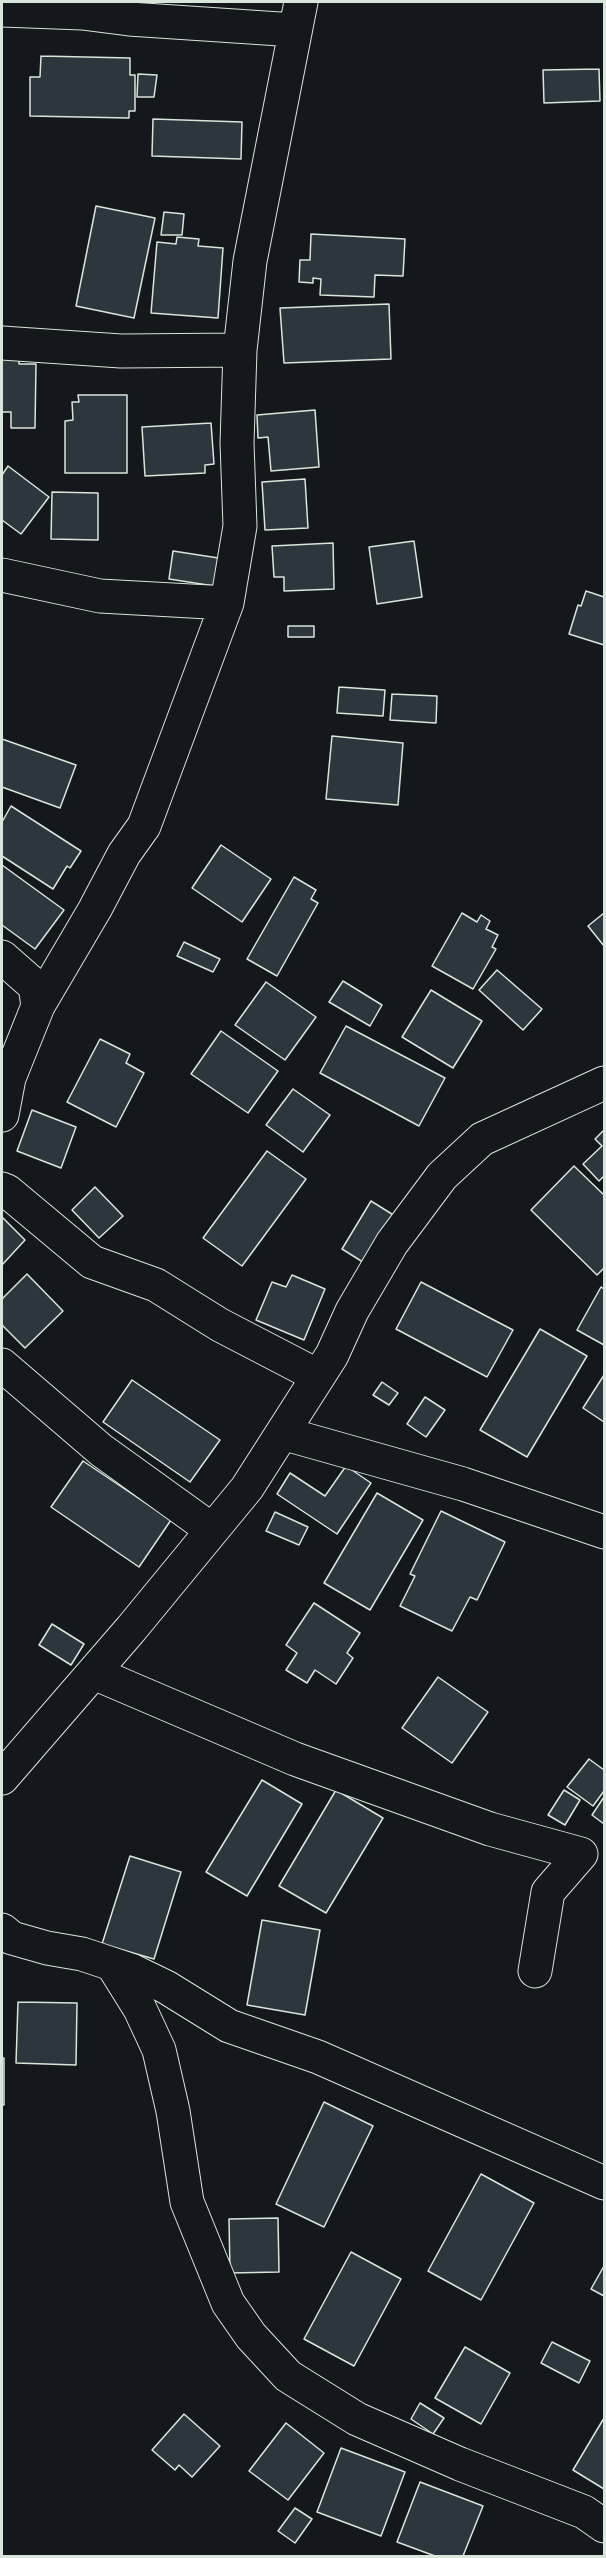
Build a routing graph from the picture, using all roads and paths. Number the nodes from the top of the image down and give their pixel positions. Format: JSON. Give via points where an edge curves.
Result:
{"nodes":[{"id":1,"x":2,"y":10,"type":"edge"},
{"id":2,"x":298,"y":16,"type":"edge"},
{"id":3,"x":2,"y":343,"type":"edge"},
{"id":4,"x":240,"y":350,"type":"junction"},
{"id":5,"x":2,"y":575,"type":"edge"},
{"id":6,"x":227,"y":603,"type":"junction"},
{"id":7,"x":2,"y":957,"type":"edge"},
{"id":8,"x":38,"y":1006,"type":"junction"},
{"id":9,"x":604,"y":1083,"type":"edge"},
{"id":10,"x":2,"y":1115,"type":"edge"},
{"id":11,"x":2,"y":1189,"type":"edge"},
{"id":12,"x":2,"y":1365,"type":"edge"},
{"id":13,"x":318,"y":1376,"type":"junction"},
{"id":14,"x":282,"y":1433,"type":"junction"},
{"id":15,"x":212,"y":1530,"type":"junction"},
{"id":16,"x":604,"y":1532,"type":"edge"},
{"id":17,"x":93,"y":1673,"type":"junction"},
{"id":18,"x":2,"y":1778,"type":"edge"},
{"id":19,"x":2,"y":1930,"type":"edge"},
{"id":20,"x":112,"y":1964,"type":"junction"},
{"id":21,"x":535,"y":1971,"type":"dead end"},
{"id":22,"x":604,"y":2183,"type":"edge"},
{"id":23,"x":604,"y":2526,"type":"edge"}],
"edges":[{"from":1,"to":2,"type":"street","via":[[129,19]]},
{"from":2,"to":4,"type":"street","via":[[250,261]]},
{"from":3,"to":4,"type":"street","via":[[121,351]]},
{"from":4,"to":6,"type":"street","via":[[240,526]]},
{"from":5,"to":6,"type":"street","via":[[100,596]]},
{"from":6,"to":8,"type":"street","via":[[144,826],[124,854]]},
{"from":7,"to":8,"type":"street","via":[[35,986]]},
{"from":8,"to":10,"type":"street","via":[[9,1078]]},
{"from":9,"to":13,"type":"street","via":[[482,1139],[442,1176],[392,1243]]},
{"from":11,"to":13,"type":"street","via":[[92,1262],[156,1285],[220,1325]]},
{"from":12,"to":15,"type":"street","via":[[101,1450]]},
{"from":13,"to":14,"type":"street"},
{"from":14,"to":15,"type":"street","via":[[247,1488]]},
{"from":14,"to":16,"type":"street","via":[[463,1484]]},
{"from":15,"to":17,"type":"street"},
{"from":17,"to":18,"type":"street"},
{"from":17,"to":21,"type":"street","via":[[295,1759],[490,1829],[581,1854],[548,1892]]},
{"from":19,"to":20,"type":"street","via":[[12,1938]]},
{"from":20,"to":22,"type":"street","via":[[166,1987],[229,2026],[318,2057]]},
{"from":20,"to":23,"type":"street","via":[[159,2050],[187,2202],[228,2303],[251,2336],[288,2376],[357,2418],[460,2464],[584,2512]]}]}
